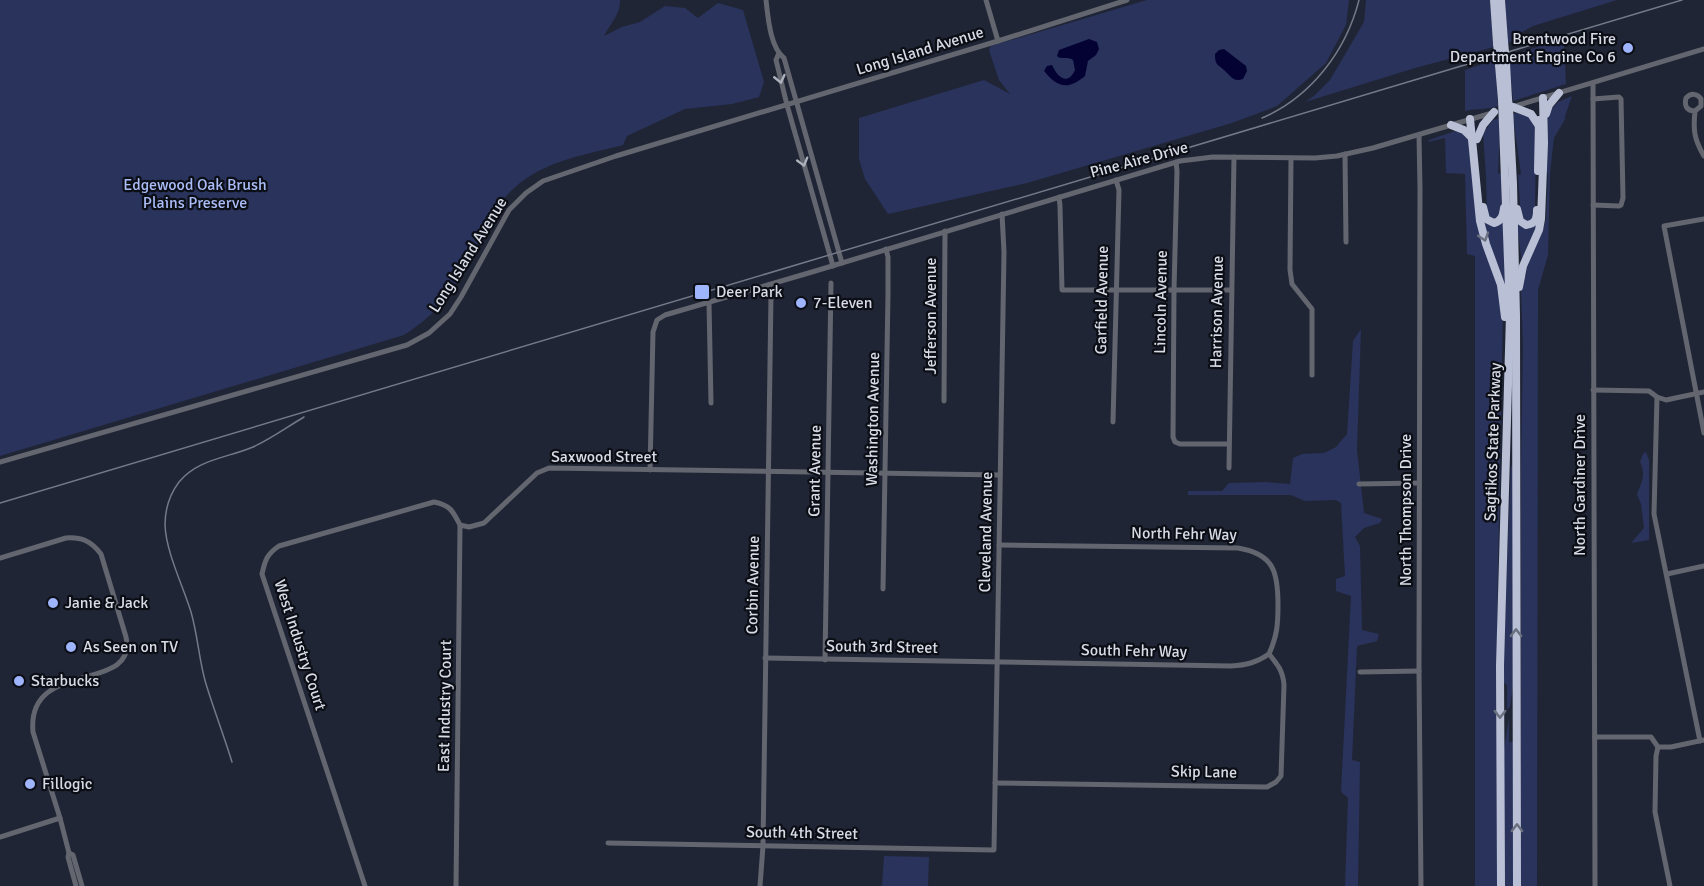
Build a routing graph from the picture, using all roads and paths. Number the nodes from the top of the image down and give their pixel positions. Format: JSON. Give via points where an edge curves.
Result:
{"nodes":[{"id":1,"x":766,"y":0,"type":"edge"},
{"id":2,"x":986,"y":0,"type":"edge"},
{"id":3,"x":1127,"y":0,"type":"edge"},
{"id":4,"x":1494,"y":0,"type":"edge"},
{"id":5,"x":1501,"y":0,"type":"edge"},
{"id":6,"x":998,"y":41,"type":"junction"},
{"id":7,"x":1500,"y":42,"type":"junction"},
{"id":8,"x":1704,"y":49,"type":"edge"},
{"id":9,"x":778,"y":53,"type":"junction"},
{"id":10,"x":1593,"y":83,"type":"junction"},
{"id":11,"x":1559,"y":93,"type":"junction"},
{"id":12,"x":1541,"y":98,"type":"junction"},
{"id":13,"x":1593,"y":99,"type":"junction"},
{"id":14,"x":797,"y":102,"type":"junction"},
{"id":15,"x":787,"y":105,"type":"junction"},
{"id":16,"x":1513,"y":107,"type":"junction"},
{"id":17,"x":1695,"y":111,"type":"dead end"},
{"id":18,"x":1494,"y":112,"type":"junction"},
{"id":19,"x":1473,"y":119,"type":"junction"},
{"id":20,"x":1451,"y":125,"type":"junction"},
{"id":21,"x":1541,"y":128,"type":"junction"},
{"id":22,"x":1419,"y":135,"type":"junction"},
{"id":23,"x":1475,"y":139,"type":"junction"},
{"id":24,"x":1345,"y":154,"type":"junction"},
{"id":25,"x":1704,"y":156,"type":"edge"},
{"id":26,"x":1234,"y":157,"type":"junction"},
{"id":27,"x":1291,"y":158,"type":"junction"},
{"id":28,"x":1176,"y":162,"type":"junction"},
{"id":29,"x":1116,"y":180,"type":"junction"},
{"id":30,"x":1509,"y":182,"type":"junction"},
{"id":31,"x":1059,"y":197,"type":"junction"},
{"id":32,"x":1593,"y":206,"type":"junction"},
{"id":33,"x":1002,"y":214,"type":"junction"},
{"id":34,"x":1704,"y":219,"type":"edge"},
{"id":35,"x":945,"y":231,"type":"junction"},
{"id":36,"x":1346,"y":242,"type":"dead end"},
{"id":37,"x":886,"y":249,"type":"junction"},
{"id":38,"x":842,"y":263,"type":"junction"},
{"id":39,"x":833,"y":266,"type":"junction"},
{"id":40,"x":831,"y":283,"type":"dead end"},
{"id":41,"x":769,"y":285,"type":"junction"},
{"id":42,"x":1116,"y":290,"type":"junction"},
{"id":43,"x":1173,"y":290,"type":"junction"},
{"id":44,"x":1231,"y":290,"type":"junction"},
{"id":45,"x":709,"y":302,"type":"junction"},
{"id":46,"x":1516,"y":316,"type":"junction"},
{"id":47,"x":1509,"y":369,"type":"junction"},
{"id":48,"x":1312,"y":375,"type":"dead end"},
{"id":49,"x":1593,"y":390,"type":"junction"},
{"id":50,"x":1704,"y":392,"type":"edge"},
{"id":51,"x":1696,"y":394,"type":"junction"},
{"id":52,"x":1657,"y":397,"type":"junction"},
{"id":53,"x":944,"y":401,"type":"dead end"},
{"id":54,"x":711,"y":403,"type":"dead end"},
{"id":55,"x":1113,"y":422,"type":"dead end"},
{"id":56,"x":1704,"y":433,"type":"edge"},
{"id":57,"x":1228,"y":444,"type":"junction"},
{"id":58,"x":0,"y":462,"type":"edge"},
{"id":59,"x":1228,"y":468,"type":"dead end"},
{"id":60,"x":650,"y":470,"type":"junction"},
{"id":61,"x":769,"y":471,"type":"junction"},
{"id":62,"x":828,"y":472,"type":"junction"},
{"id":63,"x":886,"y":473,"type":"junction"},
{"id":64,"x":1000,"y":475,"type":"junction"},
{"id":65,"x":1419,"y":483,"type":"junction"},
{"id":66,"x":1359,"y":484,"type":"dead end"},
{"id":67,"x":460,"y":525,"type":"junction"},
{"id":68,"x":999,"y":545,"type":"junction"},
{"id":69,"x":0,"y":558,"type":"edge"},
{"id":70,"x":1704,"y":566,"type":"edge"},
{"id":71,"x":1667,"y":574,"type":"junction"},
{"id":72,"x":883,"y":589,"type":"dead end"},
{"id":73,"x":1269,"y":654,"type":"junction"},
{"id":74,"x":765,"y":658,"type":"junction"},
{"id":75,"x":825,"y":660,"type":"junction"},
{"id":76,"x":997,"y":663,"type":"junction"},
{"id":77,"x":1360,"y":672,"type":"dead end"},
{"id":78,"x":1419,"y":672,"type":"junction"},
{"id":79,"x":1595,"y":737,"type":"junction"},
{"id":80,"x":1702,"y":741,"type":"edge"},
{"id":81,"x":1658,"y":747,"type":"junction"},
{"id":82,"x":995,"y":783,"type":"junction"},
{"id":83,"x":60,"y":818,"type":"junction"},
{"id":84,"x":0,"y":837,"type":"edge"},
{"id":85,"x":608,"y":843,"type":"dead end"},
{"id":86,"x":763,"y":846,"type":"junction"},
{"id":87,"x":994,"y":850,"type":"joint"},
{"id":88,"x":69,"y":853,"type":"junction"},
{"id":89,"x":76,"y":886,"type":"edge"},
{"id":90,"x":82,"y":886,"type":"edge"},
{"id":91,"x":365,"y":886,"type":"edge"},
{"id":92,"x":456,"y":886,"type":"edge"},
{"id":93,"x":760,"y":886,"type":"edge"},
{"id":94,"x":1421,"y":886,"type":"edge"},
{"id":95,"x":1501,"y":886,"type":"edge"},
{"id":96,"x":1517,"y":886,"type":"edge"},
{"id":97,"x":1595,"y":886,"type":"edge"},
{"id":98,"x":1670,"y":886,"type":"edge"}],
"edges":[{"from":1,"to":9,"type":"street"},
{"from":2,"to":6,"type":"street"},
{"from":3,"to":6,"type":"street","name":"Long Island Avenue"},
{"from":4,"to":7,"type":"highway","name":"Sagtikos State Parkway"},
{"from":5,"to":7,"type":"highway","name":"Sagtikos State Parkway"},
{"from":6,"to":14,"type":"street","name":"Long Island Avenue"},
{"from":7,"to":30,"type":"highway","name":"Sagtikos State Parkway","bridge":true},
{"from":8,"to":10,"type":"street","name":"Pine Aire Drive"},
{"from":9,"to":14,"type":"street","via":[[784,58]]},
{"from":9,"to":15,"type":"street","one_way":true,"via":[[776,60]]},
{"from":10,"to":11,"type":"street","name":"Pine Aire Drive"},
{"from":10,"to":13,"type":"street","name":"North Gardiner Drive"},
{"from":11,"to":12,"type":"street","name":"Pine Aire Drive"},
{"from":11,"to":21,"type":"highway","via":[[1547,108]]},
{"from":12,"to":16,"type":"street","name":"Pine Aire Drive"},
{"from":12,"to":21,"type":"highway"},
{"from":13,"to":32,"type":"street","name":"North Gardiner Drive"},
{"from":13,"to":32,"type":"street","via":[[1621,99],[1623,188],[1621,205]]},
{"from":14,"to":15,"type":"street","name":"Long Island Avenue"},
{"from":14,"to":38,"type":"street"},
{"from":15,"to":39,"type":"street","one_way":true},
{"from":15,"to":58,"type":"street","name":"Long Island Avenue","via":[[543,181],[509,210],[450,314],[429,333],[407,345]]},
{"from":16,"to":18,"type":"street","name":"Pine Aire Drive"},
{"from":16,"to":21,"type":"highway","via":[[1531,114]]},
{"from":17,"to":25,"type":"street","via":[[1695,140]]},
{"from":18,"to":19,"type":"street","name":"Pine Aire Drive"},
{"from":18,"to":23,"type":"highway"},
{"from":19,"to":20,"type":"street","name":"Pine Aire Drive"},
{"from":19,"to":23,"type":"highway"},
{"from":20,"to":22,"type":"street","name":"Pine Aire Drive"},
{"from":20,"to":23,"type":"highway"},
{"from":21,"to":30,"type":"highway","via":[[1537,214],[1532,224],[1520,221]]},
{"from":21,"to":46,"type":"highway","via":[[1541,219],[1523,266]]},
{"from":22,"to":24,"type":"street","name":"Pine Aire Drive"},
{"from":22,"to":65,"type":"street","name":"North Thompson Drive"},
{"from":23,"to":30,"type":"highway","via":[[1483,211],[1492,223],[1503,215]]},
{"from":23,"to":47,"type":"highway","one_way":true,"via":[[1480,221],[1499,276]]},
{"from":24,"to":27,"type":"street","name":"Pine Aire Drive"},
{"from":24,"to":36,"type":"street"},
{"from":26,"to":27,"type":"street","name":"Pine Aire Drive"},
{"from":26,"to":28,"type":"street","name":"Pine Aire Drive"},
{"from":26,"to":44,"type":"street","name":"Harrison Avenue"},
{"from":27,"to":48,"type":"street","via":[[1290,270],[1292,284],[1312,309]]},
{"from":28,"to":29,"type":"street","name":"Pine Aire Drive"},
{"from":28,"to":43,"type":"street","name":"Lincoln Avenue"},
{"from":29,"to":31,"type":"street","name":"Pine Aire Drive"},
{"from":29,"to":42,"type":"street","name":"Garfield Avenue"},
{"from":30,"to":46,"type":"highway","name":"Sagtikos State Parkway"},
{"from":30,"to":47,"type":"highway","name":"Sagtikos State Parkway"},
{"from":31,"to":33,"type":"street","name":"Pine Aire Drive"},
{"from":31,"to":42,"type":"street","via":[[1062,290]]},
{"from":32,"to":49,"type":"street","name":"North Gardiner Drive"},
{"from":33,"to":35,"type":"street","name":"Pine Aire Drive"},
{"from":33,"to":64,"type":"street","name":"Cleveland Avenue"},
{"from":34,"to":51,"type":"street","via":[[1664,226]]},
{"from":35,"to":37,"type":"street","name":"Pine Aire Drive"},
{"from":35,"to":53,"type":"street","name":"Jefferson Avenue"},
{"from":37,"to":38,"type":"street","name":"Pine Aire Drive"},
{"from":37,"to":63,"type":"street","name":"Washington Avenue"},
{"from":38,"to":39,"type":"street","name":"Pine Aire Drive"},
{"from":39,"to":41,"type":"street","name":"Pine Aire Drive"},
{"from":40,"to":62,"type":"street","name":"Grant Avenue"},
{"from":41,"to":45,"type":"street","name":"Pine Aire Drive"},
{"from":41,"to":61,"type":"street","name":"Corbin Avenue"},
{"from":42,"to":43,"type":"street"},
{"from":42,"to":55,"type":"street","name":"Garfield Avenue"},
{"from":43,"to":44,"type":"street"},
{"from":43,"to":57,"type":"street","name":"Lincoln Avenue","via":[[1173,437],[1180,444]]},
{"from":44,"to":57,"type":"street","name":"Harrison Avenue"},
{"from":45,"to":54,"type":"street"},
{"from":45,"to":60,"type":"street","name":"Pine Aire Drive","via":[[665,315],[654,325]]},
{"from":96,"to":46,"type":"highway","name":"Sagtikos State Parkway","one_way":true},
{"from":47,"to":95,"type":"highway","name":"Sagtikos State Parkway","one_way":true,"via":[[1500,675]]},
{"from":49,"to":52,"type":"street","via":[[1649,391]]},
{"from":49,"to":79,"type":"street","name":"North Gardiner Drive"},
{"from":50,"to":51,"type":"street"},
{"from":51,"to":52,"type":"street","via":[[1666,400]]},
{"from":51,"to":56,"type":"street"},
{"from":52,"to":71,"type":"street","via":[[1654,514]]},
{"from":57,"to":59,"type":"street","name":"Harrison Avenue"},
{"from":60,"to":61,"type":"street","name":"Saxwood Street"},
{"from":60,"to":67,"type":"street","name":"Saxwood Street","via":[[549,468],[537,473],[484,523]]},
{"from":61,"to":62,"type":"street","name":"Saxwood Street"},
{"from":61,"to":74,"type":"street","name":"Corbin Avenue"},
{"from":62,"to":63,"type":"street","name":"Saxwood Street"},
{"from":62,"to":75,"type":"street","name":"Grant Avenue"},
{"from":63,"to":64,"type":"street","name":"Saxwood Street"},
{"from":63,"to":72,"type":"street","name":"Washington Avenue"},
{"from":64,"to":68,"type":"street","name":"Cleveland Avenue"},
{"from":65,"to":66,"type":"street"},
{"from":65,"to":78,"type":"street","name":"North Thompson Drive"},
{"from":67,"to":91,"type":"street","name":"West Industry Court","via":[[445,504],[422,504],[279,546],[270,552],[262,574]]},
{"from":67,"to":92,"type":"street","name":"East Industry Court"},
{"from":68,"to":73,"type":"street","name":"North Fehr Way","via":[[1238,548],[1258,553],[1272,566],[1278,585],[1278,626]]},
{"from":68,"to":76,"type":"street","name":"Cleveland Avenue"},
{"from":69,"to":83,"type":"street","via":[[66,538],[86,540],[101,554],[128,645],[121,662],[109,670],[54,687],[35,709],[33,732]]},
{"from":70,"to":71,"type":"street"},
{"from":71,"to":80,"type":"street"},
{"from":73,"to":76,"type":"street","name":"South Fehr Way","via":[[1245,665]]},
{"from":73,"to":82,"type":"street","name":"Skip Lane","via":[[1279,666],[1284,686],[1281,776],[1267,787]]},
{"from":74,"to":75,"type":"street","name":"South 3rd Street"},
{"from":74,"to":86,"type":"street","name":"Corbin Avenue"},
{"from":75,"to":76,"type":"street","name":"South 3rd Street"},
{"from":76,"to":82,"type":"street","name":"Cleveland Avenue"},
{"from":77,"to":78,"type":"street"},
{"from":78,"to":94,"type":"street","name":"North Thompson Drive"},
{"from":79,"to":81,"type":"street","via":[[1651,737]]},
{"from":79,"to":97,"type":"street","name":"North Gardiner Drive"},
{"from":80,"to":81,"type":"street"},
{"from":81,"to":98,"type":"street","via":[[1655,812]]},
{"from":82,"to":87,"type":"street","name":"Cleveland Avenue"},
{"from":83,"to":84,"type":"street"},
{"from":83,"to":88,"type":"street"},
{"from":85,"to":86,"type":"street","name":"South 4th Street"},
{"from":86,"to":87,"type":"street","name":"South 4th Street"},
{"from":86,"to":93,"type":"street","name":"Corbin Avenue"},
{"from":88,"to":89,"type":"street"},
{"from":88,"to":90,"type":"street"}]}
